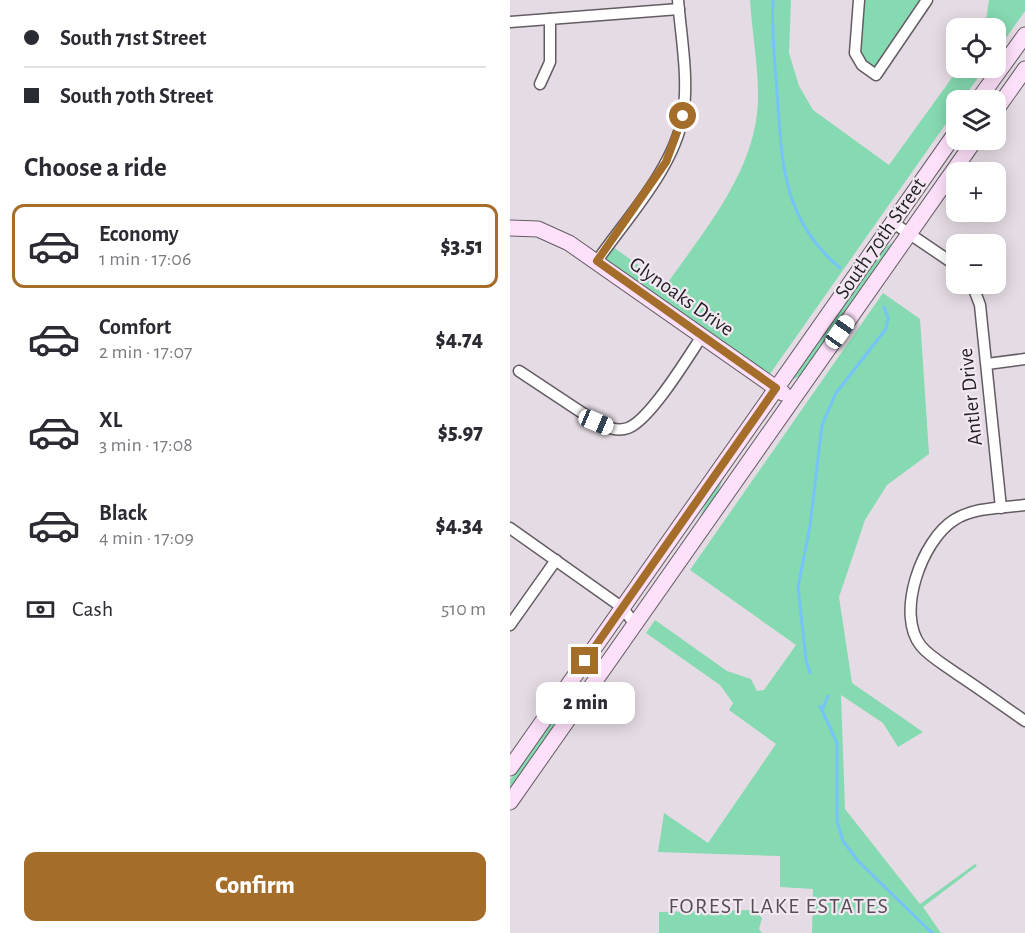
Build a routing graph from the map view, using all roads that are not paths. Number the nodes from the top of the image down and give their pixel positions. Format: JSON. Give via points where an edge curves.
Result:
{"nodes":[{"id":1,"x":859,"y":0,"type":"edge"},
{"id":2,"x":927,"y":0,"type":"edge"},
{"id":3,"x":679,"y":4,"type":"edge"},
{"id":4,"x":550,"y":19,"type":"junction"},
{"id":5,"x":510,"y":22,"type":"edge"},
{"id":6,"x":1025,"y":34,"type":"edge"},
{"id":7,"x":1025,"y":69,"type":"edge"},
{"id":8,"x":540,"y":84,"type":"dead end"},
{"id":9,"x":985,"y":90,"type":"edge"},
{"id":10,"x":1006,"y":96,"type":"edge"},
{"id":11,"x":946,"y":146,"type":"edge"},
{"id":12,"x":968,"y":150,"type":"edge"},
{"id":13,"x":892,"y":222,"type":"junction"},
{"id":14,"x":510,"y":228,"type":"edge"},
{"id":15,"x":909,"y":233,"type":"junction"},
{"id":16,"x":946,"y":258,"type":"edge"},
{"id":17,"x":597,"y":261,"type":"junction"},
{"id":18,"x":976,"y":294,"type":"edge"},
{"id":19,"x":702,"y":336,"type":"junction"},
{"id":20,"x":1025,"y":359,"type":"edge"},
{"id":21,"x":987,"y":364,"type":"junction"},
{"id":22,"x":519,"y":371,"type":"dead end"},
{"id":23,"x":776,"y":388,"type":"junction"},
{"id":24,"x":792,"y":399,"type":"junction"},
{"id":25,"x":1025,"y":506,"type":"edge"},
{"id":26,"x":1001,"y":508,"type":"junction"},
{"id":27,"x":510,"y":528,"type":"edge"},
{"id":28,"x":555,"y":560,"type":"junction"},
{"id":29,"x":623,"y":608,"type":"junction"},
{"id":30,"x":639,"y":618,"type":"junction"},
{"id":31,"x":510,"y":626,"type":"edge"},
{"id":32,"x":1025,"y":721,"type":"edge"},
{"id":33,"x":510,"y":768,"type":"edge"},
{"id":34,"x":510,"y":802,"type":"edge"}],
"edges":[{"from":1,"to":2,"type":"street","via":[[855,53],[862,65],[876,75]]},
{"from":3,"to":4,"type":"street"},
{"from":3,"to":17,"type":"street","via":[[685,98],[679,132],[666,162]]},
{"from":4,"to":5,"type":"street"},
{"from":4,"to":8,"type":"street","via":[[550,62]]},
{"from":6,"to":9,"type":"main road"},
{"from":7,"to":10,"type":"main road"},
{"from":11,"to":13,"type":"main road","name":"South 70th Street"},
{"from":12,"to":15,"type":"main road","name":"South 70th Street"},
{"from":13,"to":15,"type":"street"},
{"from":13,"to":23,"type":"main road","name":"South 70th Street"},
{"from":14,"to":17,"type":"main road","name":"Glynoaks Drive","via":[[552,233]]},
{"from":15,"to":16,"type":"street"},
{"from":15,"to":24,"type":"main road","name":"South 70th Street"},
{"from":17,"to":19,"type":"main road","name":"Glynoaks Drive"},
{"from":18,"to":21,"type":"street","name":"Antler Drive"},
{"from":19,"to":22,"type":"street","via":[[653,406],[626,429],[596,422]]},
{"from":19,"to":23,"type":"main road","name":"Glynoaks Drive"},
{"from":20,"to":21,"type":"street"},
{"from":21,"to":26,"type":"street","name":"Antler Drive"},
{"from":23,"to":24,"type":"main road","name":"Glynoaks Drive"},
{"from":23,"to":29,"type":"main road","name":"South 70th Street"},
{"from":24,"to":30,"type":"main road","name":"South 70th Street"},
{"from":25,"to":26,"type":"street"},
{"from":26,"to":32,"type":"street","via":[[963,514],[937,536],[911,594],[909,616],[915,636],[929,654]]},
{"from":27,"to":28,"type":"street"},
{"from":28,"to":29,"type":"street"},
{"from":28,"to":31,"type":"street"},
{"from":29,"to":30,"type":"street"},
{"from":29,"to":33,"type":"main road","name":"South 70th Street"},
{"from":30,"to":34,"type":"main road","name":"South 70th Street"}]}
